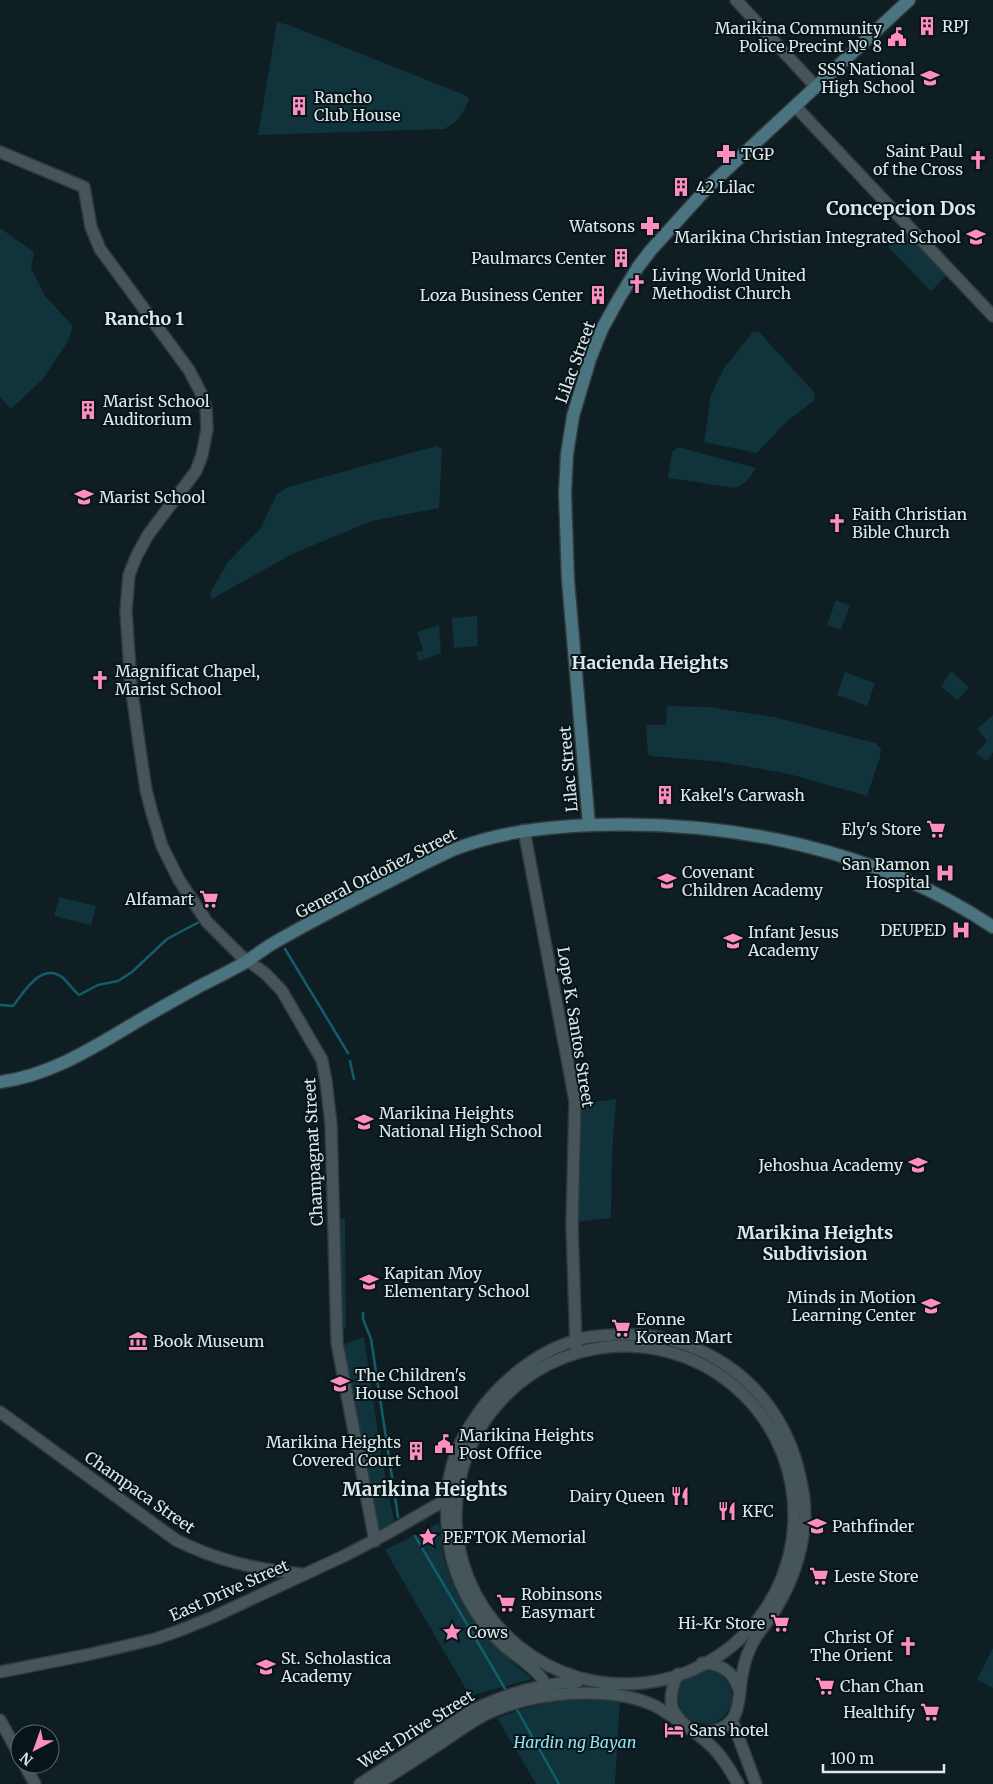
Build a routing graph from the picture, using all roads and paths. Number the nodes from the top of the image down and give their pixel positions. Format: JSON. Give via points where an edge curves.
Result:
{"nodes":[{"id":1,"x":736,"y":0,"type":"edge"},
{"id":2,"x":908,"y":0,"type":"edge"},
{"id":3,"x":816,"y":87,"type":"junction"},
{"id":4,"x":795,"y":106,"type":"junction"},
{"id":5,"x":0,"y":152,"type":"edge"},
{"id":6,"x":993,"y":316,"type":"edge"},
{"id":7,"x":589,"y":825,"type":"junction"},
{"id":8,"x":524,"y":830,"type":"junction"},
{"id":9,"x":993,"y":927,"type":"edge"},
{"id":10,"x":247,"y":961,"type":"junction"},
{"id":11,"x":0,"y":1082,"type":"edge"},
{"id":12,"x":576,"y":1345,"type":"junction"},
{"id":13,"x":0,"y":1412,"type":"edge"},
{"id":14,"x":468,"y":1426,"type":"junction"},
{"id":15,"x":479,"y":1432,"type":"junction"},
{"id":16,"x":452,"y":1498,"type":"junction"},
{"id":17,"x":375,"y":1540,"type":"junction"},
{"id":18,"x":304,"y":1574,"type":"junction"},
{"id":19,"x":702,"y":1663,"type":"junction"},
{"id":20,"x":554,"y":1670,"type":"junction"},
{"id":21,"x":0,"y":1672,"type":"edge"},
{"id":22,"x":678,"y":1674,"type":"junction"},
{"id":23,"x":581,"y":1682,"type":"junction"},
{"id":24,"x":551,"y":1690,"type":"junction"},
{"id":25,"x":739,"y":1690,"type":"junction"},
{"id":26,"x":510,"y":1700,"type":"junction"},
{"id":27,"x":0,"y":1720,"type":"edge"},
{"id":28,"x":732,"y":1720,"type":"junction"},
{"id":29,"x":679,"y":1721,"type":"junction"},
{"id":30,"x":697,"y":1733,"type":"junction"},
{"id":31,"x":10,"y":1738,"type":"edge"},
{"id":32,"x":360,"y":1784,"type":"edge"},
{"id":33,"x":377,"y":1784,"type":"edge"},
{"id":34,"x":738,"y":1784,"type":"edge"},
{"id":35,"x":756,"y":1784,"type":"edge"}],
"edges":[{"from":1,"to":3,"type":"street"},
{"from":2,"to":3,"type":"main road","name":"Lilac Street"},
{"from":3,"to":4,"type":"main road","name":"Lilac Street"},
{"from":4,"to":6,"type":"street"},
{"from":4,"to":7,"type":"main road","name":"Lilac Street","via":[[709,186],[646,257],[602,329],[574,414],[565,493],[568,580]]},
{"from":5,"to":10,"type":"street","name":"Champagnat Street","via":[[84,187],[90,227],[100,249],[189,370],[199,386],[206,408],[207,429],[196,471],[148,535],[131,567],[126,599],[127,628],[133,705],[146,790],[162,846],[172,869],[201,914]]},
{"from":7,"to":8,"type":"main road","name":"General Ordoñez Street"},
{"from":7,"to":9,"type":"main road","name":"General Ordoñez Street","via":[[649,824],[716,830],[829,852],[923,887]]},
{"from":8,"to":10,"type":"main road","name":"General Ordoñez Street","via":[[468,845],[423,864],[278,941]]},
{"from":8,"to":12,"type":"street","name":"Lope K. Santos Street","via":[[575,1101],[572,1225]]},
{"from":10,"to":11,"type":"main road","name":"General Ordoñez Street","via":[[52,1069]]},
{"from":10,"to":17,"type":"street","name":"Champagnat Street","via":[[282,991],[324,1068],[331,1124],[337,1343]]},
{"from":12,"to":14,"type":"street","via":[[541,1356],[511,1376]]},
{"from":12,"to":15,"type":"street","via":[[526,1379]]},
{"from":12,"to":19,"type":"street","via":[[643,1348],[704,1365],[730,1382],[752,1403],[780,1451],[794,1512],[791,1550],[784,1572],[763,1610],[747,1630],[730,1646]]},
{"from":12,"to":25,"type":"street","via":[[603,1336],[640,1334],[705,1352],[732,1369],[758,1392],[788,1438],[803,1488],[802,1541],[783,1597],[748,1653]]},
{"from":13,"to":18,"type":"street","name":"Champaca Street","via":[[176,1540],[225,1561]]},
{"from":14,"to":15,"type":"street"},
{"from":14,"to":16,"type":"street","via":[[450,1474]]},
{"from":15,"to":16,"type":"street"},
{"from":16,"to":17,"type":"street","name":"East Drive Street"},
{"from":16,"to":20,"type":"street","via":[[460,1551],[485,1607],[517,1645]]},
{"from":16,"to":24,"type":"street","via":[[450,1547],[466,1595],[494,1636],[542,1677]]},
{"from":17,"to":18,"type":"street","name":"East Drive Street"},
{"from":18,"to":21,"type":"street","name":"East Drive Street","via":[[213,1617],[155,1639]]},
{"from":19,"to":22,"type":"street"},
{"from":19,"to":25,"type":"street","via":[[727,1670]]},
{"from":20,"to":23,"type":"street"},
{"from":20,"to":24,"type":"street"},
{"from":22,"to":23,"type":"street","via":[[628,1685]]},
{"from":22,"to":29,"type":"street","via":[[670,1699]]},
{"from":23,"to":24,"type":"street"},
{"from":24,"to":26,"type":"street","name":"West Drive Street"},
{"from":24,"to":29,"type":"street","via":[[627,1697],[653,1705]]},
{"from":25,"to":28,"type":"street"},
{"from":26,"to":32,"type":"street","name":"West Drive Street","via":[[471,1711]]},
{"from":26,"to":33,"type":"street","name":"West Drive Street"},
{"from":27,"to":31,"type":"street"},
{"from":28,"to":30,"type":"street","via":[[718,1730]]},
{"from":28,"to":35,"type":"street"},
{"from":29,"to":30,"type":"street"},
{"from":30,"to":34,"type":"street","via":[[717,1752]]}]}
